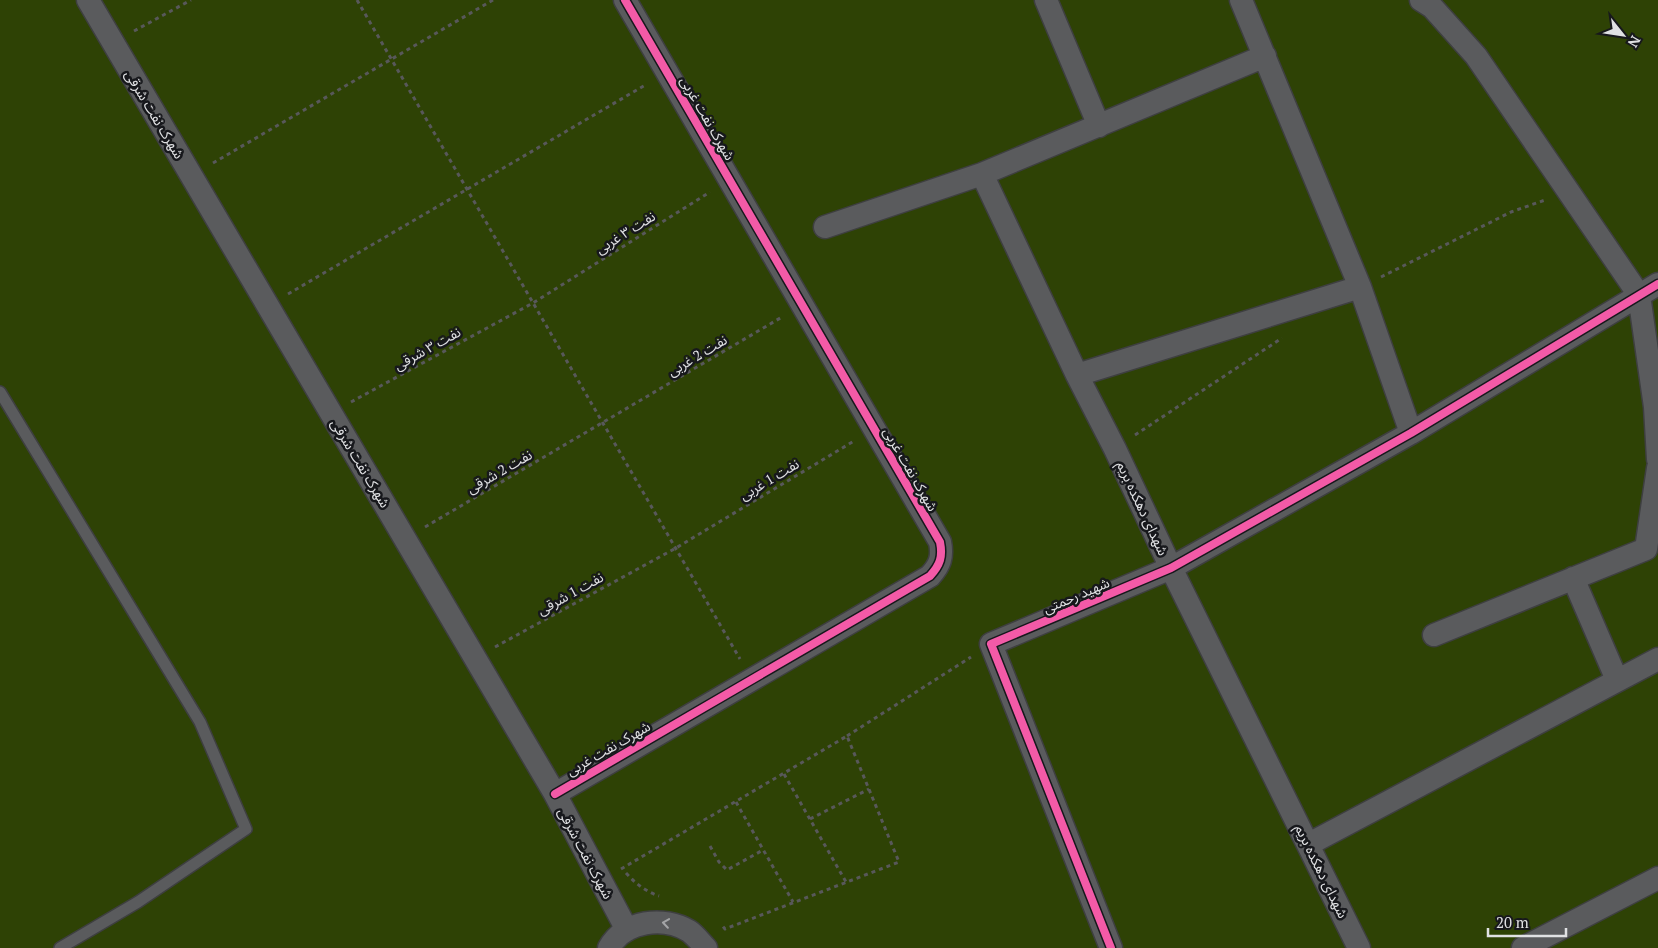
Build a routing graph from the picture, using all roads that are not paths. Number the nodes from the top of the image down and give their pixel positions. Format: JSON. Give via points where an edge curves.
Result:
{"nodes":[{"id":1,"x":88,"y":0,"type":"edge"},
{"id":2,"x":625,"y":0,"type":"edge"},
{"id":3,"x":1046,"y":0,"type":"edge"},
{"id":4,"x":1241,"y":0,"type":"edge"},
{"id":5,"x":1434,"y":2,"type":"edge"},
{"id":6,"x":1265,"y":56,"type":"junction"},
{"id":7,"x":1099,"y":126,"type":"junction"},
{"id":8,"x":982,"y":174,"type":"junction"},
{"id":9,"x":825,"y":227,"type":"dead end"},
{"id":10,"x":1360,"y":287,"type":"junction"},
{"id":11,"x":1649,"y":289,"type":"edge"},
{"id":12,"x":1077,"y":375,"type":"junction"},
{"id":13,"x":0,"y":392,"type":"edge"},
{"id":14,"x":1412,"y":433,"type":"junction"},
{"id":15,"x":1658,"y":460,"type":"edge"},
{"id":16,"x":1658,"y":468,"type":"edge"},
{"id":17,"x":1171,"y":568,"type":"junction"},
{"id":18,"x":1573,"y":578,"type":"junction"},
{"id":19,"x":1434,"y":635,"type":"dead end"},
{"id":20,"x":1658,"y":659,"type":"edge"},
{"id":21,"x":1617,"y":680,"type":"junction"},
{"id":22,"x":555,"y":794,"type":"junction"},
{"id":23,"x":1309,"y":844,"type":"junction"},
{"id":24,"x":1658,"y":878,"type":"edge"},
{"id":25,"x":626,"y":930,"type":"junction"},
{"id":26,"x":60,"y":948,"type":"edge"},
{"id":27,"x":609,"y":948,"type":"edge"},
{"id":28,"x":706,"y":948,"type":"edge"},
{"id":29,"x":1111,"y":948,"type":"edge"},
{"id":30,"x":1359,"y":948,"type":"edge"},
{"id":31,"x":1523,"y":948,"type":"edge"}],
"edges":[{"from":1,"to":22,"type":"street","name":"شهرک نفت شرقی"},
{"from":2,"to":22,"type":"street","name":"شهرک نفت غربی","via":[[940,542],[942,552],[930,576]]},
{"from":3,"to":7,"type":"street"},
{"from":4,"to":6,"type":"street"},
{"from":5,"to":11,"type":"street"},
{"from":6,"to":7,"type":"street"},
{"from":6,"to":10,"type":"street"},
{"from":7,"to":8,"type":"street"},
{"from":8,"to":9,"type":"street"},
{"from":8,"to":12,"type":"street","name":"شهدای دهکده بریم"},
{"from":10,"to":12,"type":"street"},
{"from":10,"to":14,"type":"street"},
{"from":11,"to":14,"type":"street","name":"شهید رحمتی"},
{"from":11,"to":15,"type":"street"},
{"from":12,"to":17,"type":"street","name":"شهدای دهکده بریم"},
{"from":13,"to":26,"type":"lane","via":[[200,722],[246,829],[138,902]]},
{"from":14,"to":17,"type":"street","name":"شهید رحمتی"},
{"from":16,"to":18,"type":"street","via":[[1646,548]]},
{"from":17,"to":23,"type":"street","name":"شهدای دهکده بریم"},
{"from":17,"to":29,"type":"street","name":"شهید رحمتی","via":[[991,644]]},
{"from":18,"to":19,"type":"street"},
{"from":18,"to":21,"type":"street"},
{"from":20,"to":21,"type":"street"},
{"from":21,"to":23,"type":"street"},
{"from":22,"to":25,"type":"street","name":"شهرک نفت شرقی"},
{"from":23,"to":30,"type":"street","name":"شهدای دهکده بریم"},
{"from":24,"to":31,"type":"street"},
{"from":25,"to":27,"type":"street"},
{"from":28,"to":25,"type":"street","one_way":true,"via":[[690,932],[670,923],[648,922]]}]}
